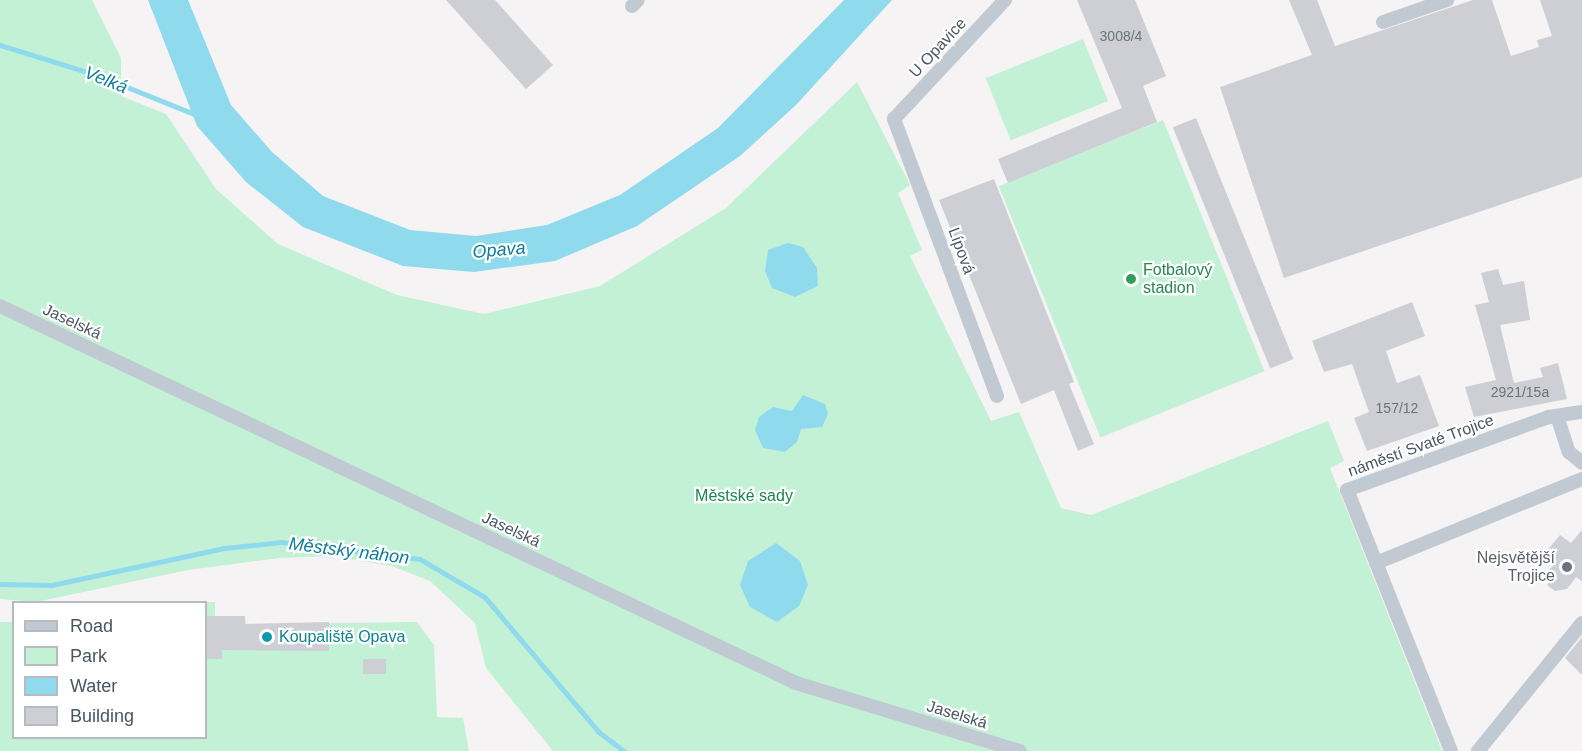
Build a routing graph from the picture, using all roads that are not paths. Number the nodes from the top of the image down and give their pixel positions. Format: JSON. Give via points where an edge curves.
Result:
{"nodes":[{"id":1,"x":1005,"y":0,"type":"edge"},
{"id":2,"x":1447,"y":0,"type":"edge"},
{"id":3,"x":1383,"y":22,"type":"dead end"},
{"id":4,"x":894,"y":119,"type":"joint"},
{"id":5,"x":0,"y":306,"type":"edge"},
{"id":6,"x":997,"y":396,"type":"dead end"},
{"id":7,"x":1582,"y":412,"type":"edge"},
{"id":8,"x":1557,"y":416,"type":"junction"},
{"id":9,"x":1582,"y":463,"type":"edge"},
{"id":10,"x":1582,"y":479,"type":"edge"},
{"id":11,"x":1376,"y":563,"type":"junction"},
{"id":12,"x":1582,"y":623,"type":"edge"},
{"id":13,"x":1020,"y":751,"type":"edge"},
{"id":14,"x":1451,"y":751,"type":"edge"},
{"id":15,"x":1478,"y":751,"type":"edge"}],
"edges":[{"from":1,"to":4,"type":"street","name":"U Opavice"},
{"from":2,"to":3,"type":"street"},
{"from":4,"to":6,"type":"street","name":"Lípová"},
{"from":5,"to":13,"type":"street","name":"Jaselská","via":[[796,682]]},
{"from":7,"to":8,"type":"street","name":"náměstí Svaté Trojice"},
{"from":8,"to":9,"type":"street","via":[[1569,452]]},
{"from":8,"to":11,"type":"street","name":"náměstí Svaté Trojice","via":[[1347,490]]},
{"from":10,"to":11,"type":"street"},
{"from":11,"to":14,"type":"street","name":"náměstí Svaté Trojice"},
{"from":12,"to":15,"type":"street"}]}
